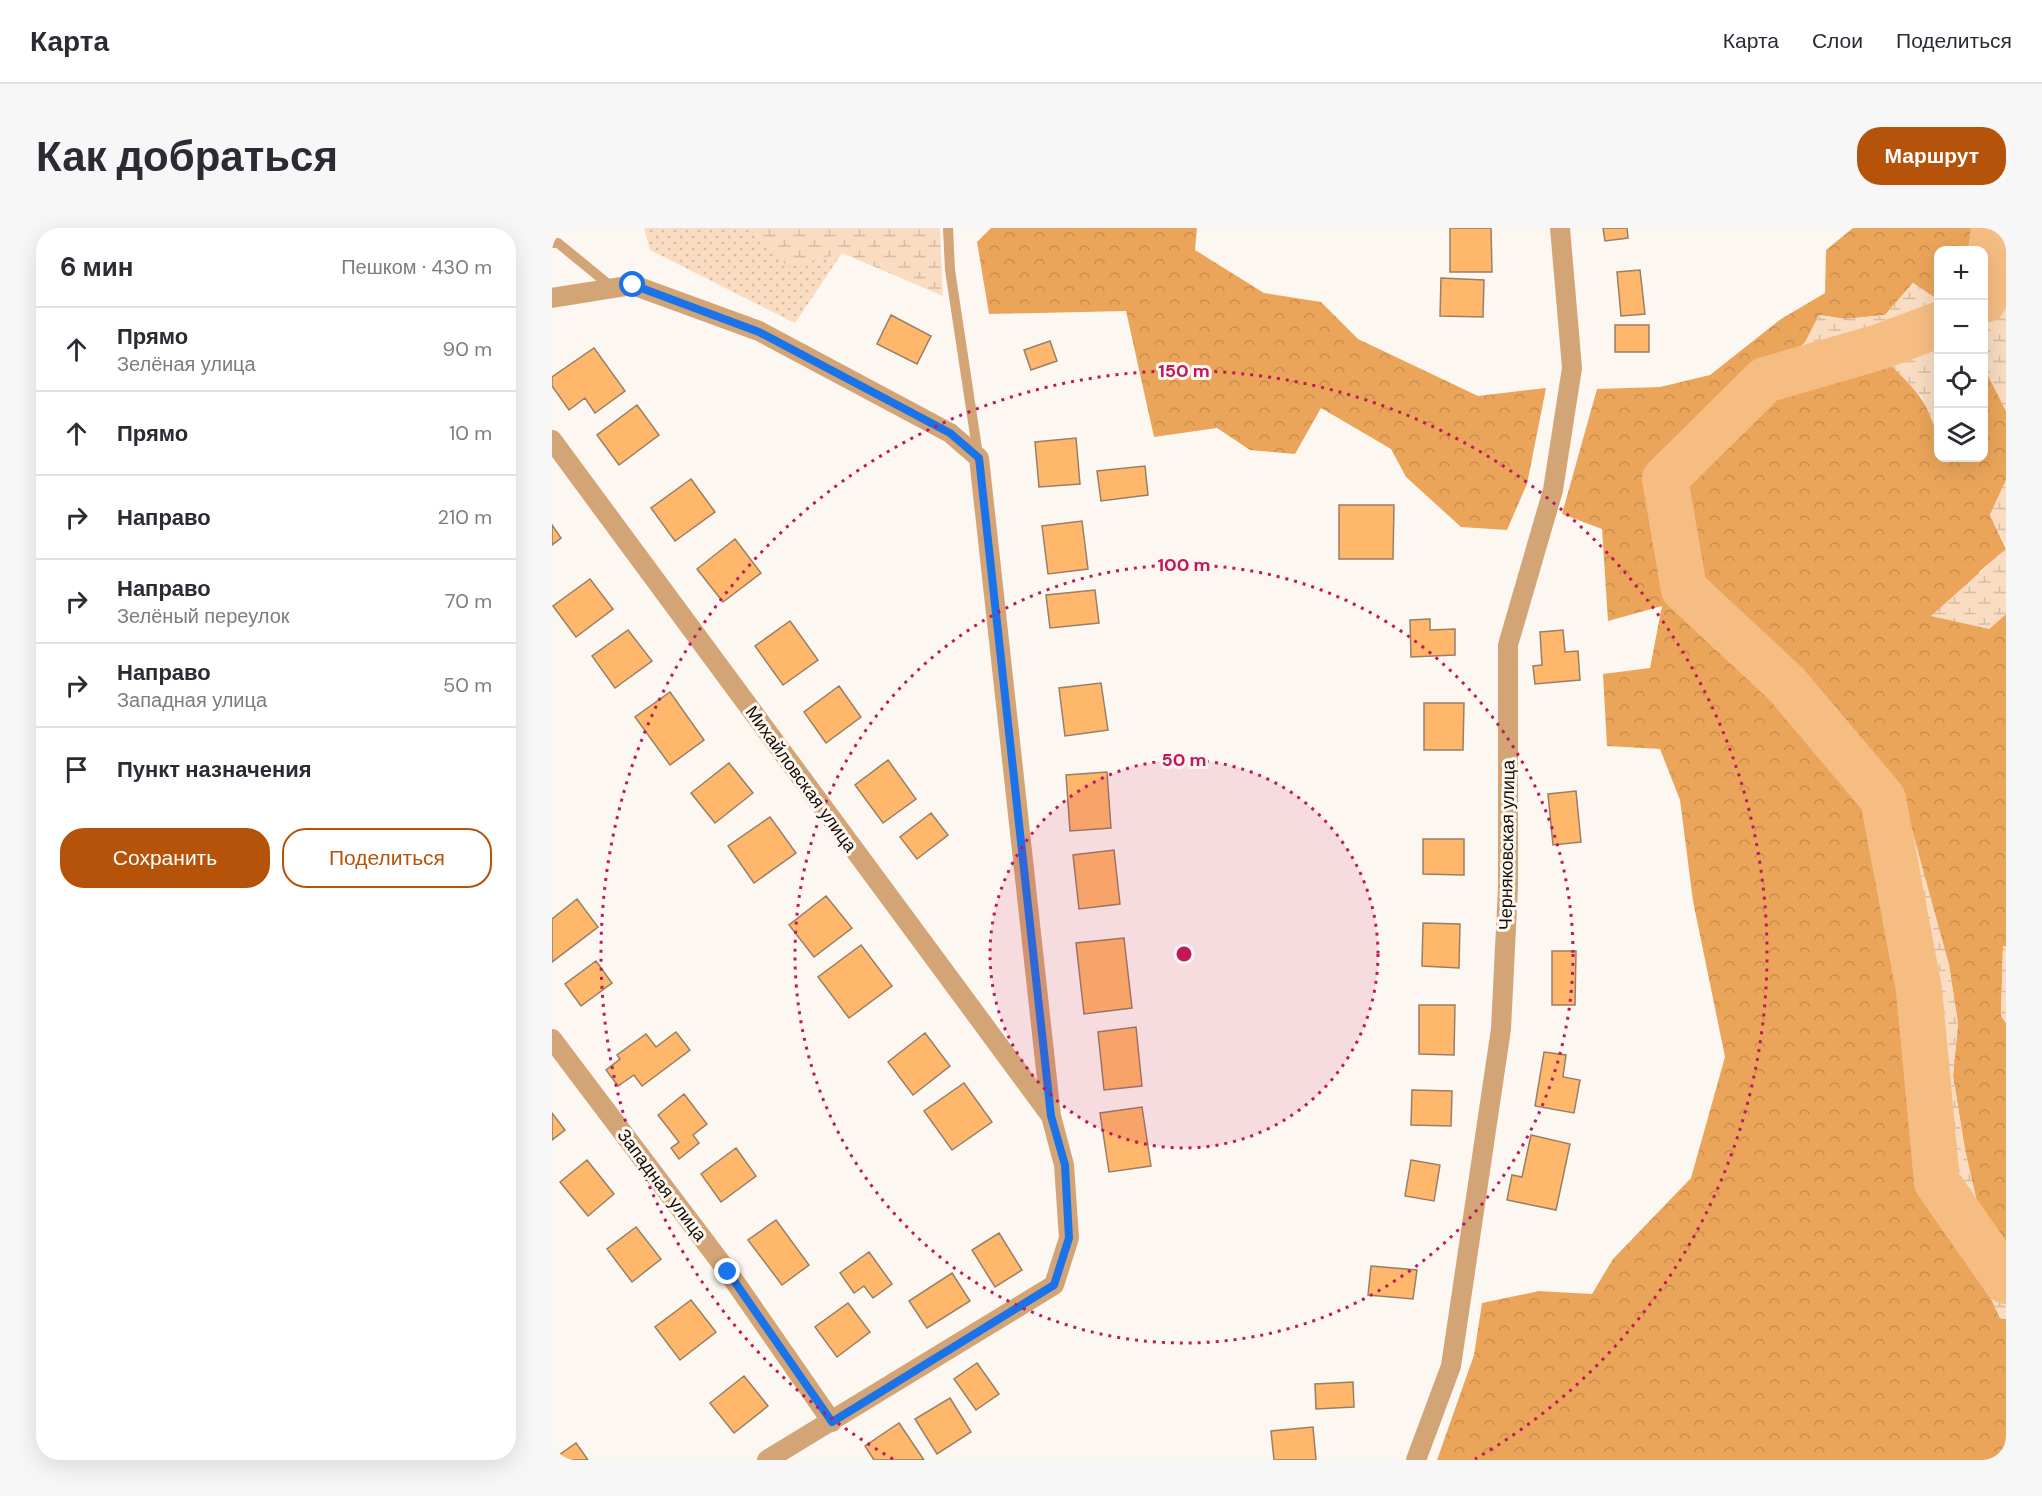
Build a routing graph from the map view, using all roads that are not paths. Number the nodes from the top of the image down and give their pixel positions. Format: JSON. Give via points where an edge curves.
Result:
{"nodes":[{"id":1,"x":948,"y":228,"type":"edge"},
{"id":2,"x":1560,"y":228,"type":"edge"},
{"id":3,"x":552,"y":243,"type":"edge"},
{"id":4,"x":613,"y":289,"type":"junction"},
{"id":5,"x":552,"y":298,"type":"edge"},
{"id":6,"x":552,"y":440,"type":"edge"},
{"id":7,"x":979,"y":458,"type":"junction"},
{"id":8,"x":552,"y":1039,"type":"edge"},
{"id":9,"x":1051,"y":1116,"type":"junction"},
{"id":10,"x":832,"y":1422,"type":"junction"},
{"id":11,"x":767,"y":1460,"type":"edge"},
{"id":12,"x":1416,"y":1460,"type":"edge"}],
"edges":[{"from":1,"to":7,"type":"lane","via":[[950,270]]},
{"from":2,"to":12,"type":"street","name":"Черняковская улица","via":[[1572,368],[1553,490],[1508,645],[1508,887],[1501,1029],[1451,1366]]},
{"from":3,"to":4,"type":"lane","via":[[558,243]]},
{"from":4,"to":5,"type":"street"},
{"from":4,"to":7,"type":"street","via":[[633,285],[759,332],[950,433]]},
{"from":6,"to":9,"type":"street","name":"Михайловская улица"},
{"from":7,"to":9,"type":"street"},
{"from":8,"to":10,"type":"street","name":"Западная улица","via":[[728,1272]]},
{"from":9,"to":10,"type":"street","via":[[1065,1165],[1069,1238],[1054,1285]]},
{"from":10,"to":11,"type":"street"}]}
